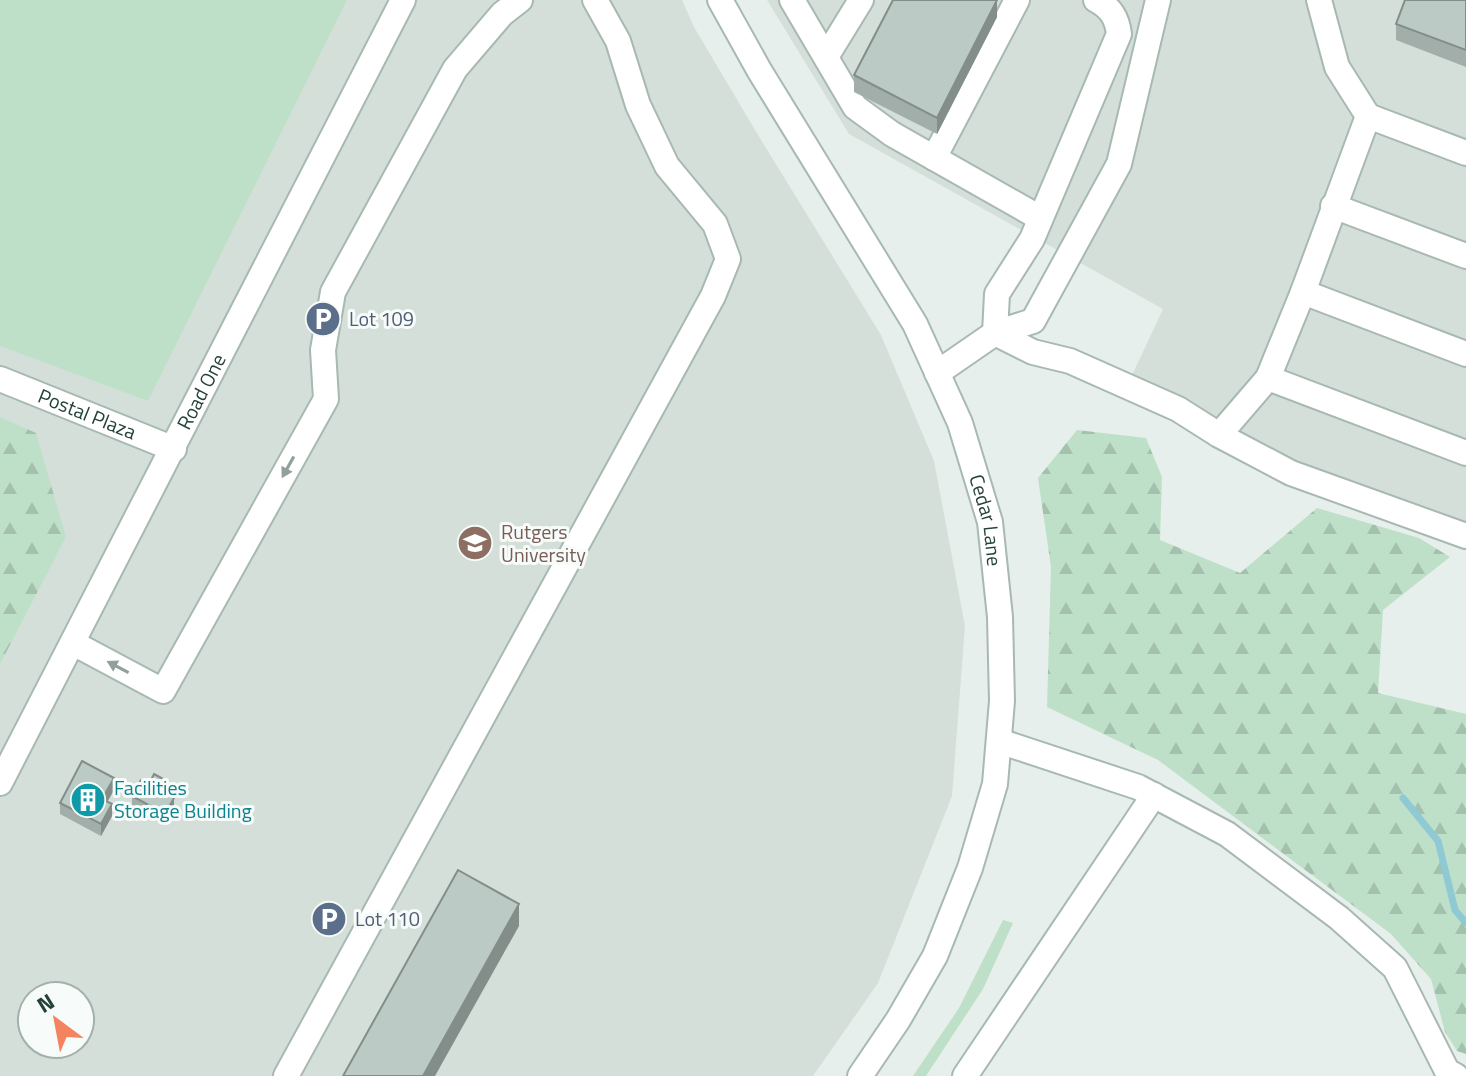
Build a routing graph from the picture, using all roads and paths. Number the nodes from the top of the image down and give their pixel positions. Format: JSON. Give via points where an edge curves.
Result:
{"nodes":[{"id":1,"x":403,"y":0,"type":"edge"},
{"id":2,"x":520,"y":0,"type":"edge"},
{"id":3,"x":595,"y":0,"type":"edge"},
{"id":4,"x":720,"y":0,"type":"edge"},
{"id":5,"x":792,"y":0,"type":"edge"},
{"id":6,"x":861,"y":0,"type":"edge"},
{"id":7,"x":1017,"y":0,"type":"edge"},
{"id":8,"x":1096,"y":0,"type":"edge"},
{"id":9,"x":1158,"y":0,"type":"edge"},
{"id":10,"x":1319,"y":0,"type":"edge"},
{"id":11,"x":826,"y":57,"type":"junction"},
{"id":12,"x":1368,"y":116,"type":"junction"},
{"id":13,"x":1466,"y":153,"type":"edge"},
{"id":14,"x":934,"y":158,"type":"junction"},
{"id":15,"x":1333,"y":206,"type":"junction"},
{"id":16,"x":1040,"y":218,"type":"junction"},
{"id":17,"x":1466,"y":256,"type":"edge"},
{"id":18,"x":1303,"y":292,"type":"junction"},
{"id":19,"x":995,"y":333,"type":"junction"},
{"id":20,"x":1466,"y":354,"type":"edge"},
{"id":21,"x":937,"y":373,"type":"junction"},
{"id":22,"x":1268,"y":378,"type":"junction"},
{"id":23,"x":0,"y":379,"type":"edge"},
{"id":24,"x":1219,"y":435,"type":"junction"},
{"id":25,"x":174,"y":449,"type":"junction"},
{"id":26,"x":1466,"y":453,"type":"edge"},
{"id":27,"x":1466,"y":536,"type":"edge"},
{"id":28,"x":73,"y":643,"type":"junction"},
{"id":29,"x":999,"y":741,"type":"junction"},
{"id":30,"x":0,"y":783,"type":"edge"},
{"id":31,"x":1154,"y":795,"type":"junction"},
{"id":32,"x":286,"y":1076,"type":"edge"},
{"id":33,"x":860,"y":1076,"type":"edge"},
{"id":34,"x":965,"y":1076,"type":"edge"},
{"id":35,"x":1456,"y":1076,"type":"edge"}],
"edges":[{"from":1,"to":25,"type":"street","name":"Road One"},
{"from":2,"to":28,"type":"street","one_way":true,"via":[[455,69],[333,292],[323,350],[326,399],[163,691]]},
{"from":3,"to":32,"type":"street","via":[[618,41],[638,105],[667,166],[715,224],[728,259],[713,296]]},
{"from":4,"to":21,"type":"street","name":"Cedar Lane","via":[[915,324]]},
{"from":5,"to":11,"type":"street"},
{"from":6,"to":11,"type":"street"},
{"from":7,"to":14,"type":"street"},
{"from":8,"to":16,"type":"street","via":[[1117,18],[1119,34]]},
{"from":9,"to":19,"type":"street","via":[[1119,164],[1033,321]]},
{"from":10,"to":12,"type":"street","via":[[1337,67]]},
{"from":11,"to":14,"type":"street","via":[[855,107]]},
{"from":12,"to":13,"type":"street"},
{"from":12,"to":15,"type":"street"},
{"from":14,"to":16,"type":"street"},
{"from":15,"to":17,"type":"street"},
{"from":15,"to":18,"type":"street"},
{"from":16,"to":19,"type":"street","via":[[997,294]]},
{"from":18,"to":20,"type":"street"},
{"from":18,"to":22,"type":"street"},
{"from":19,"to":21,"type":"street"},
{"from":19,"to":24,"type":"street","via":[[1178,409]]},
{"from":21,"to":29,"type":"street","name":"Cedar Lane","via":[[960,423],[990,522],[1000,617]]},
{"from":22,"to":24,"type":"street"},
{"from":22,"to":26,"type":"street"},
{"from":23,"to":25,"type":"street","name":"Postal Plaza"},
{"from":24,"to":27,"type":"street","via":[[1291,473]]},
{"from":25,"to":28,"type":"street","name":"Road One"},
{"from":28,"to":30,"type":"street","name":"Road One"},
{"from":29,"to":31,"type":"street"},
{"from":29,"to":33,"type":"street","name":"Cedar Lane","via":[[995,784],[970,868],[935,956]]},
{"from":31,"to":34,"type":"street"},
{"from":31,"to":35,"type":"street","via":[[1227,834],[1339,918],[1395,968],[1447,1071]]}]}
